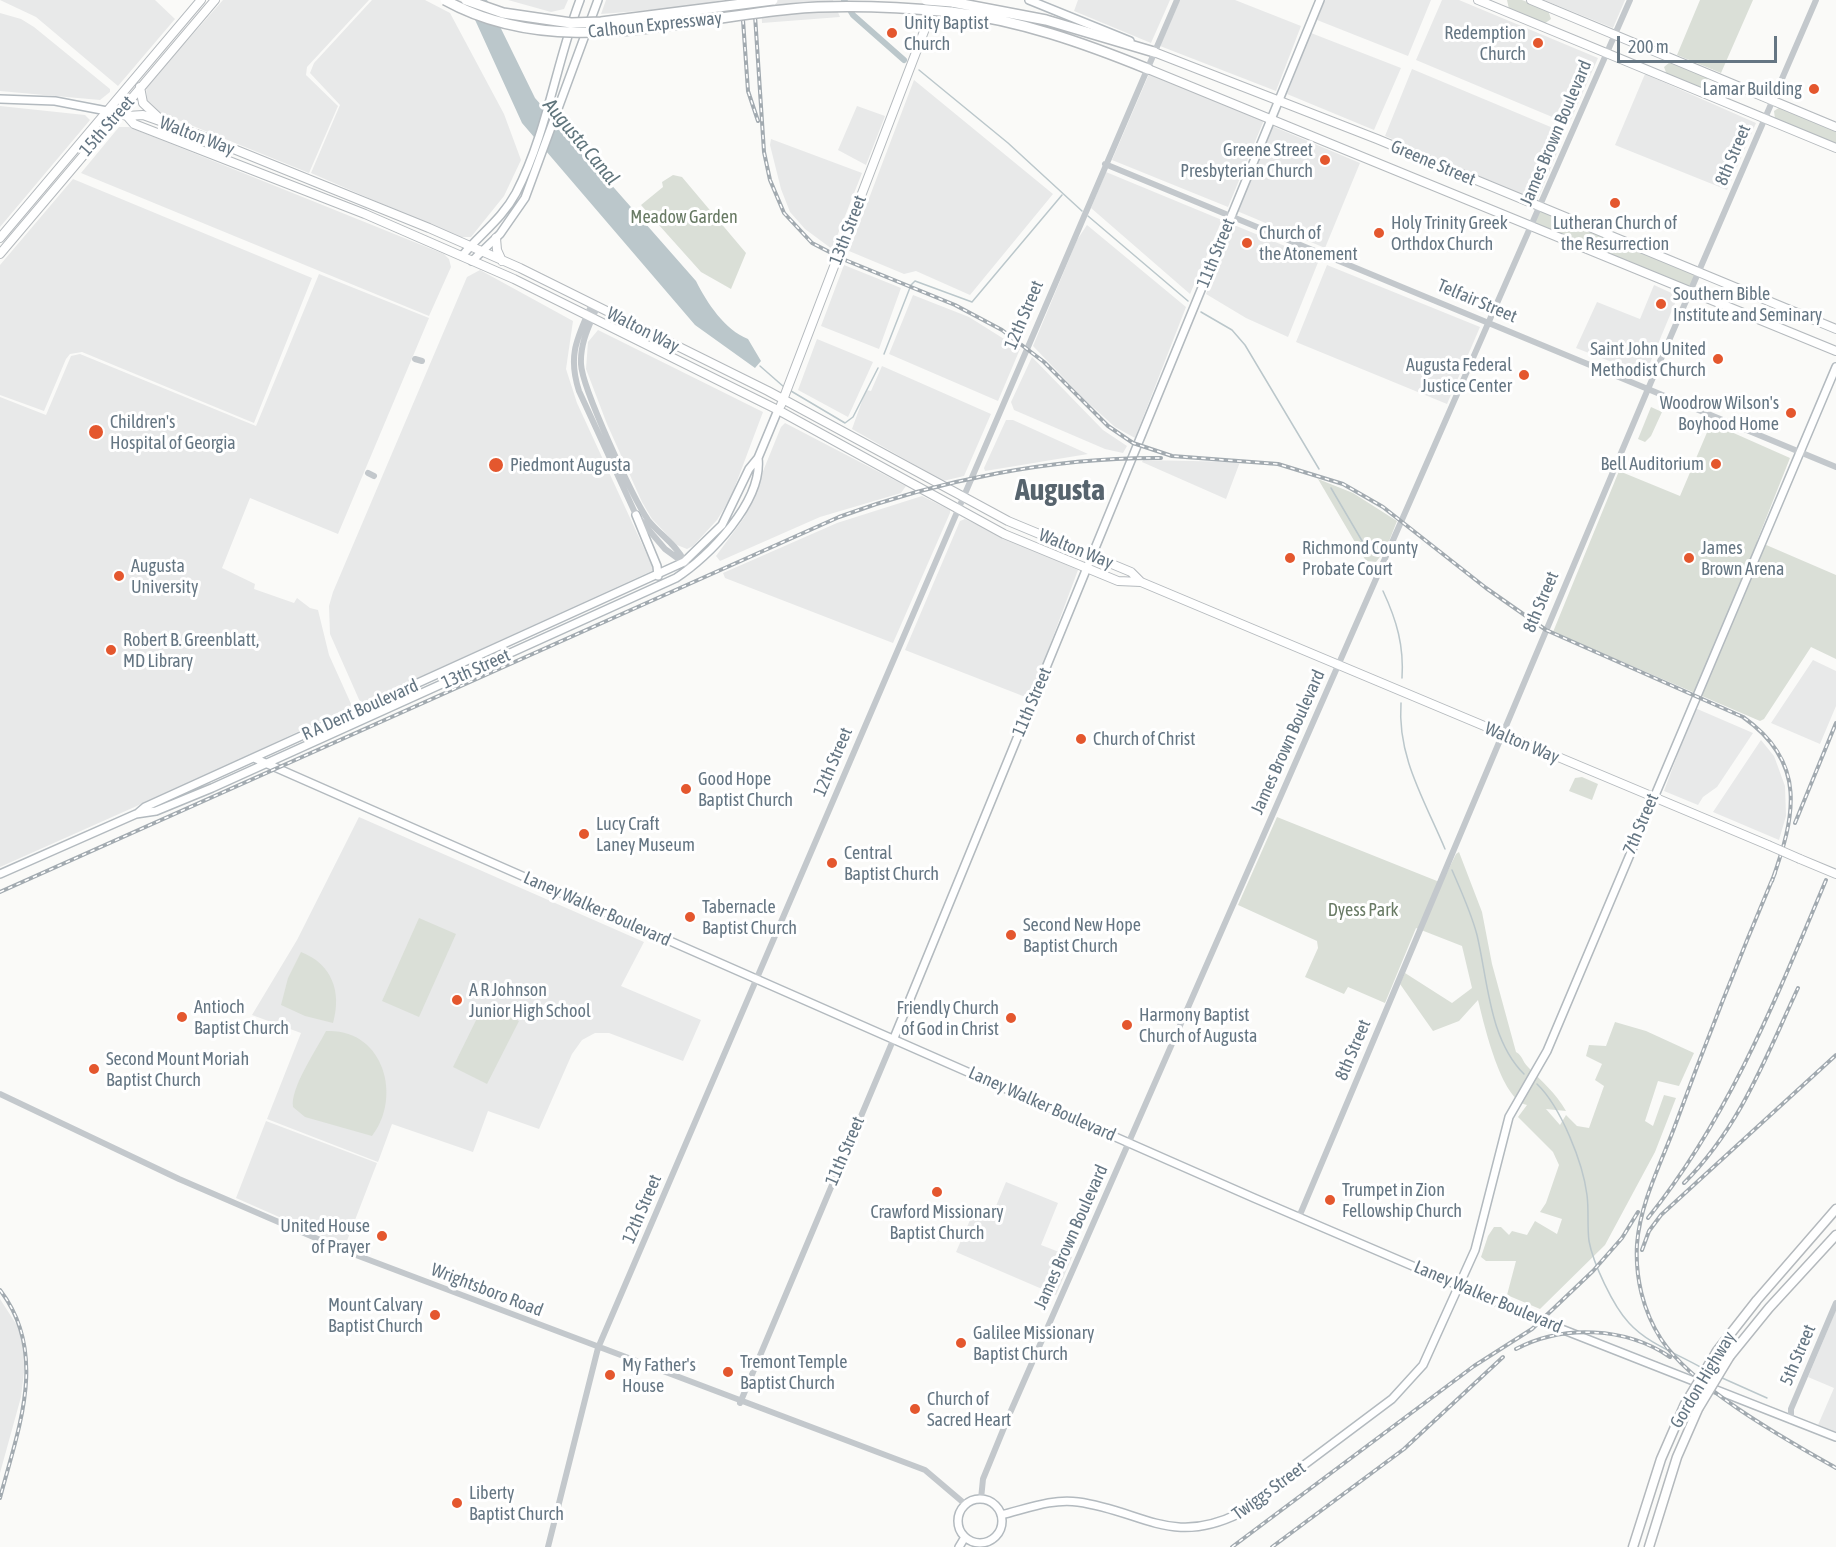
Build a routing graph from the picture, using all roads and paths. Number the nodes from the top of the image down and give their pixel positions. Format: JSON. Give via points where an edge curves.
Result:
{"nodes":[{"id":1,"x":201,"y":0,"type":"edge"},
{"id":2,"x":215,"y":0,"type":"edge"},
{"id":3,"x":446,"y":0,"type":"edge"},
{"id":4,"x":466,"y":0,"type":"edge"},
{"id":5,"x":580,"y":0,"type":"edge"},
{"id":6,"x":598,"y":0,"type":"edge"},
{"id":7,"x":773,"y":0,"type":"edge"},
{"id":8,"x":926,"y":0,"type":"edge"},
{"id":9,"x":936,"y":0,"type":"edge"},
{"id":10,"x":1029,"y":0,"type":"edge"},
{"id":11,"x":1177,"y":0,"type":"edge"},
{"id":12,"x":1320,"y":0,"type":"edge"},
{"id":13,"x":1478,"y":0,"type":"edge"},
{"id":14,"x":1531,"y":0,"type":"edge"},
{"id":15,"x":1630,"y":0,"type":"edge"},
{"id":16,"x":1816,"y":0,"type":"edge"},
{"id":17,"x":951,"y":7,"type":"junction"},
{"id":18,"x":1615,"y":35,"type":"junction"},
{"id":19,"x":1154,"y":52,"type":"junction"},
{"id":20,"x":1607,"y":53,"type":"junction"},
{"id":21,"x":1148,"y":69,"type":"junction"},
{"id":22,"x":140,"y":87,"type":"junction"},
{"id":23,"x":0,"y":99,"type":"edge"},
{"id":24,"x":1279,"y":100,"type":"junction"},
{"id":25,"x":1773,"y":100,"type":"junction"},
{"id":26,"x":107,"y":111,"type":"junction"},
{"id":27,"x":117,"y":114,"type":"junction"},
{"id":28,"x":127,"y":116,"type":"junction"},
{"id":29,"x":1271,"y":118,"type":"junction"},
{"id":30,"x":1765,"y":118,"type":"junction"},
{"id":31,"x":176,"y":127,"type":"junction"},
{"id":32,"x":1836,"y":127,"type":"edge"},
{"id":33,"x":1836,"y":148,"type":"edge"},
{"id":34,"x":1105,"y":164,"type":"junction"},
{"id":35,"x":1540,"y":207,"type":"junction"},
{"id":36,"x":382,"y":209,"type":"junction"},
{"id":37,"x":1231,"y":217,"type":"junction"},
{"id":38,"x":377,"y":220,"type":"junction"},
{"id":39,"x":1533,"y":225,"type":"junction"},
{"id":40,"x":498,"y":236,"type":"junction"},
{"id":41,"x":0,"y":238,"type":"edge"},
{"id":42,"x":470,"y":247,"type":"junction"},
{"id":43,"x":480,"y":251,"type":"junction"},
{"id":44,"x":0,"y":254,"type":"edge"},
{"id":45,"x":462,"y":256,"type":"junction"},
{"id":46,"x":472,"y":261,"type":"junction"},
{"id":47,"x":502,"y":261,"type":"junction"},
{"id":48,"x":1699,"y":272,"type":"junction"},
{"id":49,"x":1691,"y":291,"type":"junction"},
{"id":50,"x":595,"y":306,"type":"junction"},
{"id":51,"x":590,"y":317,"type":"junction"},
{"id":52,"x":1488,"y":322,"type":"junction"},
{"id":53,"x":1836,"y":329,"type":"edge"},
{"id":54,"x":1836,"y":351,"type":"edge"},
{"id":55,"x":1836,"y":367,"type":"edge"},
{"id":56,"x":1648,"y":389,"type":"junction"},
{"id":57,"x":784,"y":397,"type":"junction"},
{"id":58,"x":778,"y":410,"type":"junction"},
{"id":59,"x":1799,"y":452,"type":"junction"},
{"id":60,"x":758,"y":458,"type":"junction"},
{"id":61,"x":1836,"y":467,"type":"edge"},
{"id":62,"x":962,"y":497,"type":"junction"},
{"id":63,"x":957,"y":510,"type":"junction"},
{"id":64,"x":636,"y":515,"type":"junction"},
{"id":65,"x":1092,"y":556,"type":"junction"},
{"id":66,"x":684,"y":562,"type":"junction"},
{"id":67,"x":692,"y":568,"type":"junction"},
{"id":68,"x":1087,"y":569,"type":"junction"},
{"id":69,"x":658,"y":576,"type":"junction"},
{"id":70,"x":1141,"y":582,"type":"junction"},
{"id":71,"x":1338,"y":665,"type":"junction"},
{"id":72,"x":1502,"y":734,"type":"junction"},
{"id":73,"x":254,"y":758,"type":"junction"},
{"id":74,"x":266,"y":763,"type":"junction"},
{"id":75,"x":1652,"y":799,"type":"junction"},
{"id":76,"x":136,"y":814,"type":"junction"},
{"id":77,"x":0,"y":874,"type":"edge"},
{"id":78,"x":1836,"y":874,"type":"edge"},
{"id":79,"x":758,"y":979,"type":"junction"},
{"id":80,"x":894,"y":1038,"type":"junction"},
{"id":81,"x":0,"y":1094,"type":"edge"},
{"id":82,"x":1129,"y":1142,"type":"junction"},
{"id":83,"x":1836,"y":1209,"type":"edge"},
{"id":84,"x":1299,"y":1217,"type":"junction"},
{"id":85,"x":1836,"y":1235,"type":"edge"},
{"id":86,"x":1836,"y":1241,"type":"edge"},
{"id":87,"x":1461,"y":1286,"type":"junction"},
{"id":88,"x":1836,"y":1303,"type":"edge"},
{"id":89,"x":1744,"y":1338,"type":"junction"},
{"id":90,"x":598,"y":1348,"type":"junction"},
{"id":91,"x":740,"y":1403,"type":"junction"},
{"id":92,"x":1791,"y":1420,"type":"junction"},
{"id":93,"x":1836,"y":1437,"type":"edge"},
{"id":94,"x":981,"y":1498,"type":"junction"},
{"id":95,"x":965,"y":1504,"type":"junction"},
{"id":96,"x":1001,"y":1515,"type":"junction"},
{"id":97,"x":965,"y":1537,"type":"junction"},
{"id":98,"x":548,"y":1547,"type":"edge"},
{"id":99,"x":959,"y":1547,"type":"edge"},
{"id":100,"x":1633,"y":1547,"type":"edge"},
{"id":101,"x":1649,"y":1547,"type":"edge"}],
"edges":[{"from":1,"to":26,"type":"main road","name":"15th Street"},
{"from":2,"to":22,"type":"main road","name":"15th Street"},
{"from":3,"to":17,"type":"highway","name":"Calhoun Expressway","bridge":true,"via":[[502,23],[565,34],[822,7]]},
{"from":4,"to":7,"type":"highway","name":"Calhoun Expressway","bridge":true,"via":[[502,13],[580,23]]},
{"from":5,"to":42,"type":"main road","bridge":true,"via":[[523,178],[492,228]]},
{"from":6,"to":40,"type":"main road","bridge":true,"via":[[532,182],[518,211]]},
{"from":8,"to":17,"type":"highway","name":"Calhoun Expressway","bridge":true},
{"from":9,"to":57,"type":"main road","name":"13th Street"},
{"from":10,"to":19,"type":"main road","name":"Greene Street"},
{"from":11,"to":19,"type":"street","name":"12th Street"},
{"from":12,"to":24,"type":"main road","name":"11th Street"},
{"from":13,"to":20,"type":"main road"},
{"from":14,"to":18,"type":"main road"},
{"from":15,"to":18,"type":"street","name":"James Brown Boulevard"},
{"from":16,"to":25,"type":"street","name":"8th Street"},
{"from":17,"to":19,"type":"highway","name":"Calhoun Expressway","via":[[1046,20]]},
{"from":17,"to":21,"type":"highway","name":"Calhoun Expressway","via":[[1075,41]]},
{"from":18,"to":20,"type":"street","name":"James Brown Boulevard"},
{"from":18,"to":25,"type":"main road"},
{"from":19,"to":21,"type":"street","name":"12th Street"},
{"from":19,"to":24,"type":"main road","name":"Greene Street"},
{"from":20,"to":30,"type":"main road"},
{"from":20,"to":35,"type":"street","name":"James Brown Boulevard"},
{"from":21,"to":29,"type":"main road","name":"Greene Street"},
{"from":21,"to":34,"type":"street","name":"12th Street"},
{"from":22,"to":27,"type":"main road","name":"15th Street"},
{"from":22,"to":31,"type":"main road","via":[[143,103],[152,114]]},
{"from":23,"to":26,"type":"main road","name":"Walton Way","via":[[55,101]]},
{"from":24,"to":29,"type":"main road","name":"11th Street"},
{"from":24,"to":35,"type":"main road","name":"Greene Street"},
{"from":25,"to":30,"type":"street","name":"8th Street"},
{"from":25,"to":32,"type":"main road"},
{"from":26,"to":27,"type":"main road","name":"Walton Way"},
{"from":26,"to":41,"type":"main road","name":"15th Street"},
{"from":27,"to":28,"type":"main road","name":"Walton Way"},
{"from":27,"to":44,"type":"main road","name":"15th Street"},
{"from":28,"to":31,"type":"main road","name":"Walton Way","via":[[143,116]]},
{"from":28,"to":38,"type":"main road","name":"Walton Way","via":[[134,124]]},
{"from":29,"to":37,"type":"main road","name":"11th Street"},
{"from":29,"to":39,"type":"main road","name":"Greene Street"},
{"from":30,"to":33,"type":"main road"},
{"from":30,"to":48,"type":"street","name":"8th Street"},
{"from":31,"to":36,"type":"main road","name":"Walton Way"},
{"from":34,"to":37,"type":"street","name":"Telfair Street"},
{"from":34,"to":62,"type":"street","name":"12th Street"},
{"from":35,"to":39,"type":"street","name":"James Brown Boulevard"},
{"from":35,"to":48,"type":"main road","name":"Greene Street"},
{"from":36,"to":38,"type":"main road"},
{"from":36,"to":42,"type":"main road","name":"Walton Way"},
{"from":37,"to":52,"type":"street","name":"Telfair Street"},
{"from":37,"to":65,"type":"main road","name":"11th Street"},
{"from":38,"to":45,"type":"main road","name":"Walton Way"},
{"from":39,"to":49,"type":"main road","name":"Greene Street"},
{"from":39,"to":52,"type":"street","name":"James Brown Boulevard"},
{"from":40,"to":43,"type":"main road"},
{"from":40,"to":47,"type":"main road","via":[[497,250]]},
{"from":42,"to":43,"type":"main road","name":"Walton Way"},
{"from":42,"to":45,"type":"main road"},
{"from":43,"to":46,"type":"main road"},
{"from":43,"to":47,"type":"main road","name":"Walton Way"},
{"from":45,"to":46,"type":"main road","name":"Walton Way"},
{"from":46,"to":51,"type":"main road","name":"Walton Way"},
{"from":47,"to":50,"type":"main road","name":"Walton Way"},
{"from":48,"to":49,"type":"street","name":"8th Street"},
{"from":48,"to":53,"type":"main road","name":"Greene Street"},
{"from":49,"to":54,"type":"main road","name":"Greene Street"},
{"from":49,"to":56,"type":"street","name":"8th Street"},
{"from":50,"to":51,"type":"street"},
{"from":50,"to":57,"type":"main road","name":"Walton Way"},
{"from":51,"to":58,"type":"main road","name":"Walton Way"},
{"from":51,"to":64,"type":"street","via":[[574,346],[576,382]]},
{"from":51,"to":66,"type":"street","via":[[581,353],[586,387],[640,508]]},
{"from":52,"to":56,"type":"street","name":"Telfair Street"},
{"from":52,"to":71,"type":"street","name":"James Brown Boulevard"},
{"from":55,"to":59,"type":"main road","name":"7th Street"},
{"from":56,"to":59,"type":"street","name":"Telfair Street"},
{"from":56,"to":72,"type":"street","name":"8th Street"},
{"from":57,"to":58,"type":"main road","name":"13th Street"},
{"from":57,"to":62,"type":"main road","name":"Walton Way"},
{"from":58,"to":60,"type":"main road","name":"13th Street"},
{"from":58,"to":63,"type":"main road","name":"Walton Way"},
{"from":59,"to":61,"type":"street","name":"Telfair Street"},
{"from":59,"to":75,"type":"main road","name":"7th Street"},
{"from":60,"to":66,"type":"main road","name":"13th Street","via":[[722,525]]},
{"from":60,"to":67,"type":"main road","name":"13th Street","via":[[759,472],[729,532]]},
{"from":62,"to":63,"type":"street","name":"12th Street"},
{"from":62,"to":65,"type":"main road","name":"Walton Way","via":[[1036,534]]},
{"from":63,"to":68,"type":"main road","name":"Walton Way"},
{"from":63,"to":79,"type":"street","name":"12th Street"},
{"from":64,"to":66,"type":"street","via":[[665,549]]},
{"from":64,"to":69,"type":"main road"},
{"from":65,"to":68,"type":"main road","name":"11th Street"},
{"from":65,"to":70,"type":"main road","name":"Walton Way","via":[[1131,572]]},
{"from":66,"to":67,"type":"street"},
{"from":66,"to":69,"type":"main road","name":"R A Dent Boulevard"},
{"from":67,"to":74,"type":"main road","name":"13th Street","via":[[658,587]]},
{"from":68,"to":70,"type":"main road","name":"Walton Way","via":[[1118,581]]},
{"from":68,"to":80,"type":"main road","name":"11th Street"},
{"from":69,"to":73,"type":"main road","name":"R A Dent Boulevard"},
{"from":70,"to":71,"type":"main road","name":"Walton Way"},
{"from":71,"to":72,"type":"main road","name":"Walton Way"},
{"from":71,"to":82,"type":"street","name":"James Brown Boulevard"},
{"from":72,"to":75,"type":"main road","name":"Walton Way"},
{"from":72,"to":84,"type":"street","name":"8th Street"},
{"from":73,"to":74,"type":"main road","name":"Laney Walker Boulevard"},
{"from":73,"to":76,"type":"main road","name":"R A Dent Boulevard"},
{"from":74,"to":76,"type":"main road","name":"13th Street","via":[[165,808]]},
{"from":74,"to":79,"type":"main road","name":"Laney Walker Boulevard"},
{"from":75,"to":78,"type":"main road","name":"Walton Way","bridge":true},
{"from":75,"to":87,"type":"main road","name":"7th Street","via":[[1536,1071],[1505,1126],[1488,1204]]},
{"from":76,"to":77,"type":"main road"},
{"from":79,"to":80,"type":"main road","name":"Laney Walker Boulevard"},
{"from":79,"to":90,"type":"street","name":"12th Street"},
{"from":80,"to":82,"type":"main road","name":"Laney Walker Boulevard"},
{"from":80,"to":91,"type":"street","name":"11th Street"},
{"from":81,"to":90,"type":"street","name":"Wrightsboro Road","via":[[179,1179],[348,1252]]},
{"from":82,"to":84,"type":"main road","name":"Laney Walker Boulevard"},
{"from":82,"to":94,"type":"street","name":"James Brown Boulevard","via":[[983,1479]]},
{"from":83,"to":100,"type":"highway","name":"Gordon Highway","bridge":true,"via":[[1717,1351],[1685,1404],[1660,1459]]},
{"from":84,"to":87,"type":"main road","name":"Laney Walker Boulevard"},
{"from":85,"to":89,"type":"highway","name":"Gordon Highway"},
{"from":86,"to":89,"type":"highway"},
{"from":87,"to":92,"type":"main road","name":"Laney Walker Boulevard"},
{"from":87,"to":96,"type":"main road","name":"Twiggs Street","via":[[1430,1355],[1404,1388],[1219,1526],[1196,1533],[1168,1533],[1096,1505],[1071,1501]]},
{"from":88,"to":92,"type":"street","name":"5th Street","via":[[1791,1409]]},
{"from":89,"to":101,"type":"highway","name":"Gordon Highway","bridge":true,"via":[[1698,1409],[1677,1457]]},
{"from":90,"to":91,"type":"street","name":"Wrightsboro Road"},
{"from":90,"to":98,"type":"street","name":"12th Street"},
{"from":91,"to":95,"type":"street","name":"Wrightsboro Road","via":[[924,1470]]},
{"from":92,"to":93,"type":"main road","name":"Laney Walker Boulevard"},
{"from":94,"to":95,"type":"main road"},
{"from":94,"to":96,"type":"main road","via":[[994,1503]]},
{"from":95,"to":97,"type":"main road","via":[[958,1524]]},
{"from":96,"to":97,"type":"main road","via":[[1000,1529],[992,1539],[981,1542]]},
{"from":97,"to":99,"type":"main road"}]}
